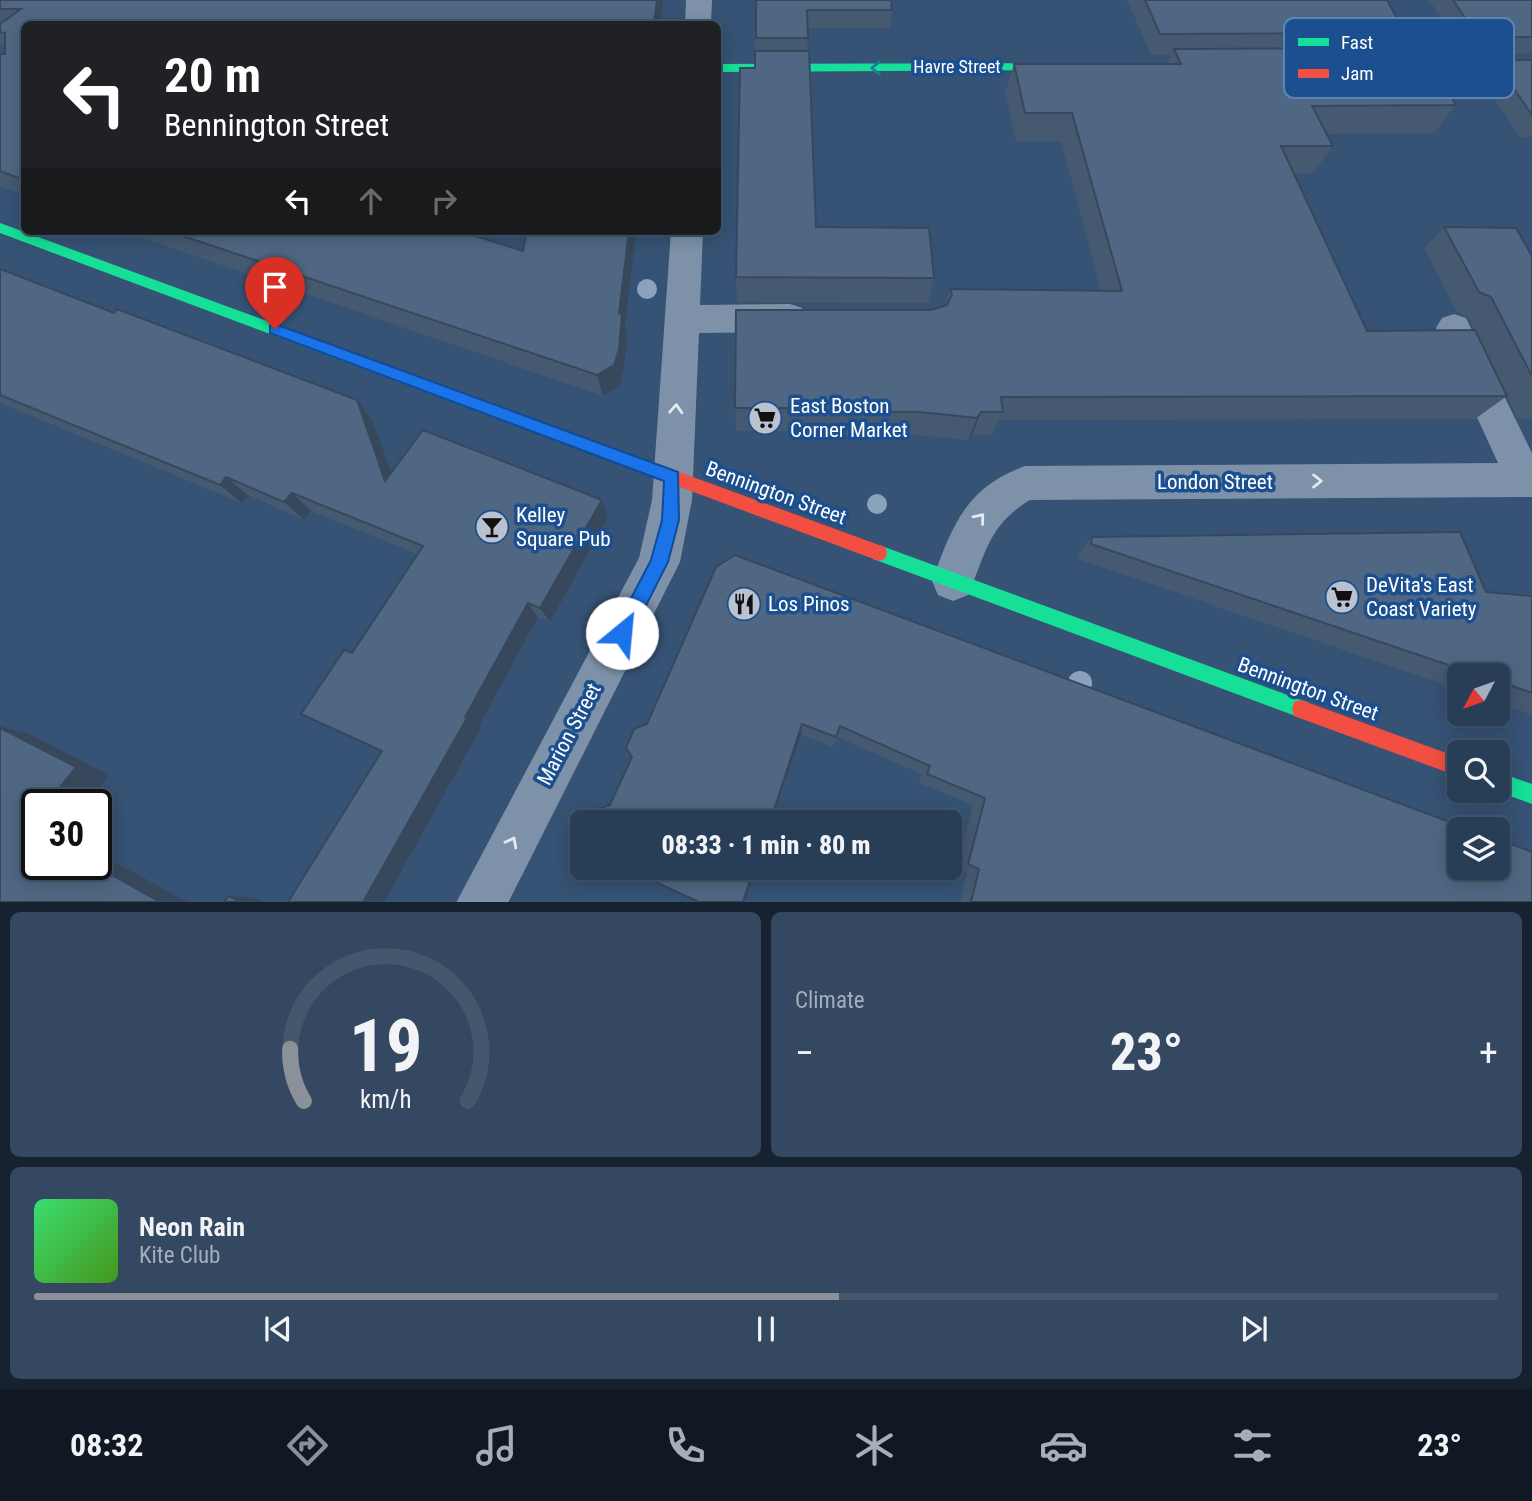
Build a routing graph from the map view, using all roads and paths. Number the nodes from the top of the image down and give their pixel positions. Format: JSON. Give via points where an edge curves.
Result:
{"nodes":[{"id":1,"x":699,"y":0,"type":"edge"},
{"id":2,"x":698,"y":21,"type":"edge"},
{"id":3,"x":1514,"y":65,"type":"edge"},
{"id":4,"x":1532,"y":65,"type":"edge"},
{"id":5,"x":1086,"y":67,"type":"edge"},
{"id":6,"x":721,"y":68,"type":"edge"},
{"id":7,"x":0,"y":228,"type":"edge"},
{"id":8,"x":687,"y":235,"type":"edge"},
{"id":9,"x":820,"y":318,"type":"edge"},
{"id":10,"x":683,"y":319,"type":"junction"},
{"id":11,"x":1454,"y":328,"type":"edge"},
{"id":12,"x":672,"y":477,"type":"junction"},
{"id":13,"x":1528,"y":480,"type":"edge"},
{"id":14,"x":953,"y":580,"type":"junction"},
{"id":15,"x":1447,"y":763,"type":"edge"},
{"id":16,"x":1510,"y":786,"type":"edge"},
{"id":17,"x":1532,"y":794,"type":"edge"},
{"id":18,"x":481,"y":902,"type":"edge"}],
"edges":[{"from":1,"to":2,"type":"street"},
{"from":3,"to":4,"type":"main road"},
{"from":5,"to":6,"type":"main road","name":"Havre Street","one_way":true},
{"from":7,"to":12,"type":"main road","name":"Bennington Street"},
{"from":8,"to":10,"type":"street","name":"Marion Street"},
{"from":9,"to":10,"type":"street"},
{"from":12,"to":10,"type":"street","name":"Marion Street","one_way":true},
{"from":11,"to":13,"type":"street"},
{"from":12,"to":14,"type":"main road","name":"Bennington Street"},
{"from":18,"to":12,"type":"street","name":"Marion Street","one_way":true,"via":[[659,562],[670,520]]},
{"from":14,"to":13,"type":"street","name":"London Street","one_way":true,"via":[[972,528],[996,499],[1025,483]]},
{"from":14,"to":15,"type":"main road","name":"Bennington Street"},
{"from":16,"to":17,"type":"main road"}]}
